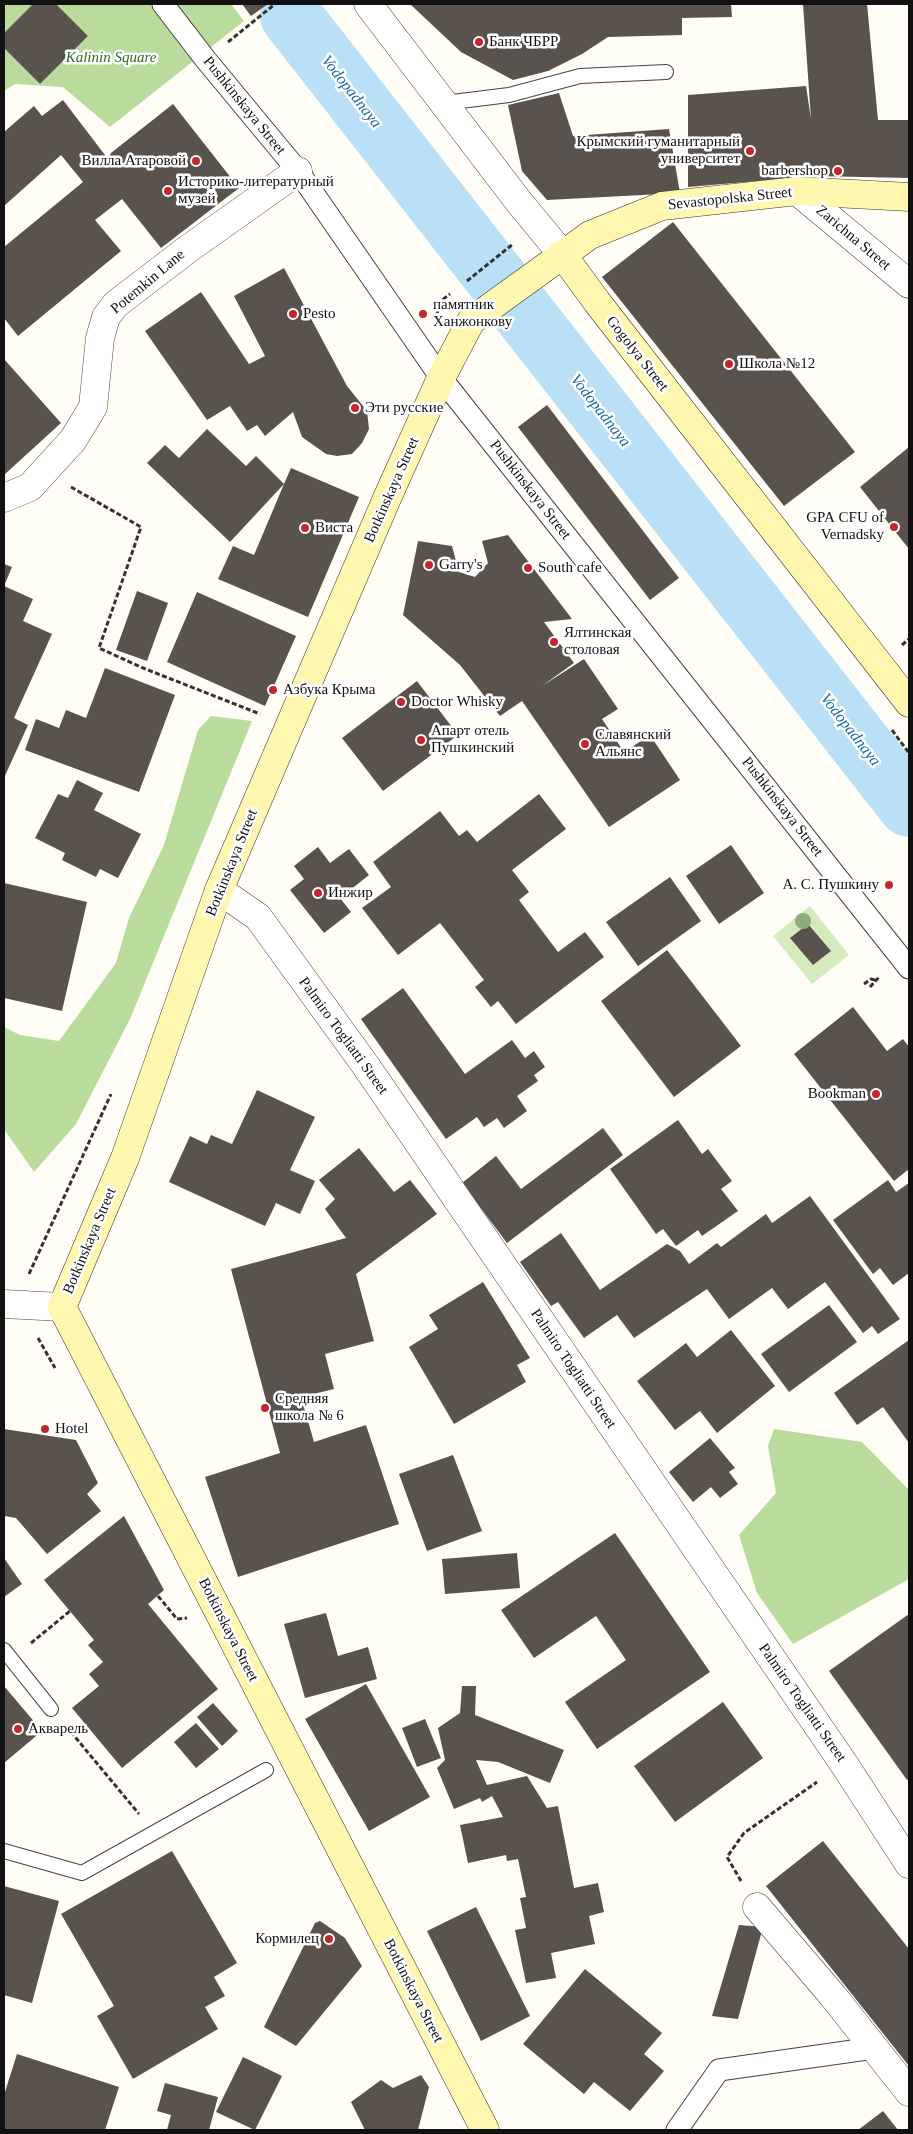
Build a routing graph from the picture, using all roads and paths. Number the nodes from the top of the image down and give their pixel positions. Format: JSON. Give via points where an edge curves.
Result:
{"nodes":[{"id":1,"x":163,"y":4,"type":"edge"},
{"id":2,"x":276,"y":4,"type":"edge"},
{"id":3,"x":368,"y":4,"type":"edge"},
{"id":4,"x":206,"y":60,"type":"junction"},
{"id":5,"x":666,"y":72,"type":"dead end"},
{"id":6,"x":444,"y":103,"type":"junction"},
{"id":7,"x":298,"y":171,"type":"junction"},
{"id":8,"x":797,"y":191,"type":"junction"},
{"id":9,"x":909,"y":197,"type":"edge"},
{"id":10,"x":517,"y":241,"type":"dead end"},
{"id":11,"x":551,"y":262,"type":"junction"},
{"id":12,"x":909,"y":284,"type":"edge"},
{"id":13,"x":463,"y":285,"type":"dead end"},
{"id":14,"x":456,"y":291,"type":"dead end"},
{"id":15,"x":471,"y":321,"type":"joint"},
{"id":16,"x":422,"y":351,"type":"junction"},
{"id":17,"x":441,"y":378,"type":"junction"},
{"id":18,"x":45,"y":472,"type":"junction"},
{"id":19,"x":4,"y":498,"type":"edge"},
{"id":20,"x":909,"y":702,"type":"edge"},
{"id":21,"x":265,"y":716,"type":"dead end"},
{"id":22,"x":219,"y":890,"type":"junction"},
{"id":23,"x":909,"y":968,"type":"edge"},
{"id":24,"x":864,"y":984,"type":"dead end"},
{"id":25,"x":870,"y":987,"type":"dead end"},
{"id":26,"x":112,"y":1092,"type":"dead end"},
{"id":27,"x":11,"y":1304,"type":"edge"},
{"id":28,"x":62,"y":1307,"type":"junction"},
{"id":29,"x":58,"y":1374,"type":"dead end"},
{"id":30,"x":158,"y":1596,"type":"dead end"},
{"id":31,"x":182,"y":1610,"type":"dead end"},
{"id":32,"x":70,"y":1611,"type":"dead end"},
{"id":33,"x":186,"y":1618,"type":"junction"},
{"id":34,"x":191,"y":1626,"type":"dead end"},
{"id":35,"x":8,"y":1655,"type":"edge"},
{"id":36,"x":51,"y":1709,"type":"joint"},
{"id":37,"x":844,"y":1764,"type":"junction"},
{"id":38,"x":266,"y":1770,"type":"dead end"},
{"id":39,"x":154,"y":1831,"type":"junction"},
{"id":40,"x":4,"y":1851,"type":"edge"},
{"id":41,"x":909,"y":1864,"type":"edge"},
{"id":42,"x":757,"y":1907,"type":"joint"},
{"id":43,"x":874,"y":2048,"type":"junction"},
{"id":44,"x":909,"y":2092,"type":"edge"},
{"id":45,"x":485,"y":2130,"type":"edge"},
{"id":46,"x":677,"y":2130,"type":"edge"}],
"edges":[{"from":1,"to":4,"type":"street","name":"Pushkinskaya Street"},
{"from":2,"to":4,"type":"path"},
{"from":3,"to":6,"type":"street","name":"Gogolya Street"},
{"from":4,"to":7,"type":"street","name":"Pushkinskaya Street"},
{"from":5,"to":6,"type":"lane","via":[[580,76],[509,95]]},
{"from":6,"to":11,"type":"street","name":"Gogolya Street"},
{"from":7,"to":16,"type":"street","name":"Pushkinskaya Street"},
{"from":7,"to":18,"type":"street","name":"Potemkin Lane","via":[[116,304],[106,317],[100,338],[93,407],[73,440]]},
{"from":8,"to":9,"type":"main road","name":"Sevastopolska Street"},
{"from":8,"to":11,"type":"main road","name":"Sevastopolska Street","via":[[662,206],[590,235]]},
{"from":8,"to":12,"type":"street","name":"Zarichna Street"},
{"from":10,"to":13,"type":"path"},
{"from":11,"to":15,"type":"main road","name":"Sevastopolska Street"},
{"from":11,"to":20,"type":"main road","name":"Gogolya Street","via":[[621,333]]},
{"from":14,"to":16,"type":"path","via":[[442,300]]},
{"from":15,"to":17,"type":"main road","name":"Botkinskaya Street"},
{"from":16,"to":17,"type":"street","name":"Pushkinskaya Street"},
{"from":17,"to":22,"type":"main road","name":"Botkinskaya Street"},
{"from":17,"to":23,"type":"street","name":"Pushkinskaya Street"},
{"from":18,"to":19,"type":"street","name":"Potemkin Lane","via":[[30,487]]},
{"from":18,"to":21,"type":"path","via":[[141,527],[98,648]]},
{"from":22,"to":28,"type":"main road","name":"Botkinskaya Street","via":[[125,1158]]},
{"from":22,"to":37,"type":"street","name":"Palmiro Togliatti Street","via":[[258,917],[366,1066]]},
{"from":24,"to":25,"type":"path","via":[[871,979],[874,982]]},
{"from":26,"to":27,"type":"path","via":[[35,1260]]},
{"from":27,"to":28,"type":"street"},
{"from":27,"to":29,"type":"path"},
{"from":28,"to":45,"type":"main road","name":"Botkinskaya Street"},
{"from":30,"to":33,"type":"path","via":[[177,1619]]},
{"from":31,"to":33,"type":"path"},
{"from":32,"to":35,"type":"path"},
{"from":33,"to":34,"type":"path"},
{"from":35,"to":36,"type":"lane"},
{"from":36,"to":39,"type":"path"},
{"from":37,"to":41,"type":"street","name":"Palmiro Togliatti Street"},
{"from":37,"to":42,"type":"path","via":[[744,1833],[727,1858]]},
{"from":38,"to":39,"type":"lane"},
{"from":39,"to":40,"type":"lane","via":[[82,1873]]},
{"from":42,"to":43,"type":"street"},
{"from":43,"to":44,"type":"street"},
{"from":43,"to":46,"type":"street","via":[[720,2070]]}]}
